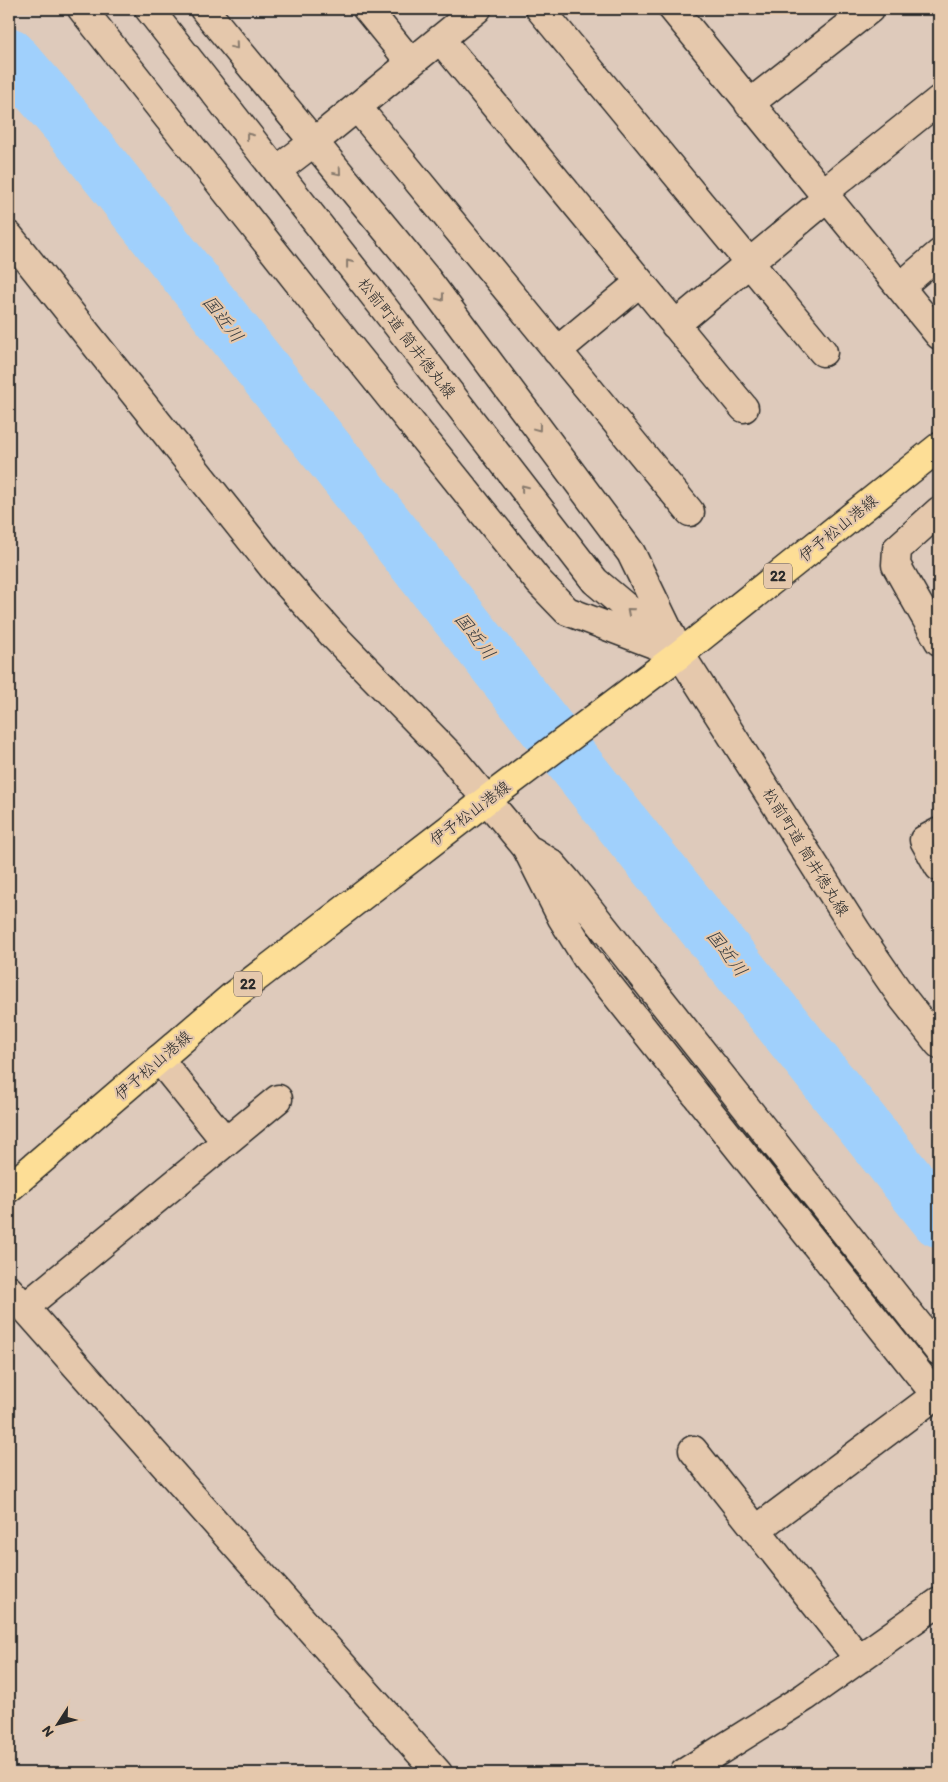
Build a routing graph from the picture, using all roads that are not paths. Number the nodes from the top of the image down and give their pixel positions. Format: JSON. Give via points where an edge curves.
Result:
{"nodes":[{"id":1,"x":82,"y":9,"type":"edge"},
{"id":2,"x":149,"y":9,"type":"edge"},
{"id":3,"x":204,"y":9,"type":"edge"},
{"id":4,"x":367,"y":9,"type":"edge"},
{"id":5,"x":477,"y":9,"type":"edge"},
{"id":6,"x":540,"y":9,"type":"edge"},
{"id":7,"x":870,"y":9,"type":"edge"},
{"id":8,"x":679,"y":11,"type":"edge"},
{"id":9,"x":440,"y":39,"type":"junction"},
{"id":10,"x":411,"y":63,"type":"junction"},
{"id":11,"x":939,"y":100,"type":"edge"},
{"id":12,"x":749,"y":104,"type":"junction"},
{"id":13,"x":357,"y":107,"type":"junction"},
{"id":14,"x":314,"y":142,"type":"junction"},
{"id":15,"x":276,"y":171,"type":"junction"},
{"id":16,"x":825,"y":196,"type":"junction"},
{"id":17,"x":9,"y":236,"type":"edge"},
{"id":18,"x":939,"y":254,"type":"edge"},
{"id":19,"x":750,"y":263,"type":"junction"},
{"id":20,"x":640,"y":282,"type":"junction"},
{"id":21,"x":900,"y":286,"type":"junction"},
{"id":22,"x":676,"y":324,"type":"junction"},
{"id":23,"x":939,"y":335,"type":"edge"},
{"id":24,"x":557,"y":352,"type":"junction"},
{"id":25,"x":823,"y":352,"type":"dead end"},
{"id":26,"x":744,"y":408,"type":"dead end"},
{"id":27,"x":939,"y":447,"type":"edge"},
{"id":28,"x":939,"y":511,"type":"edge"},
{"id":29,"x":690,"y":512,"type":"dead end"},
{"id":30,"x":939,"y":641,"type":"edge"},
{"id":31,"x":680,"y":654,"type":"junction"},
{"id":32,"x":492,"y":796,"type":"junction"},
{"id":33,"x":939,"y":832,"type":"edge"},
{"id":34,"x":526,"y":847,"type":"junction"},
{"id":35,"x":939,"y":867,"type":"edge"},
{"id":36,"x":939,"y":1044,"type":"edge"},
{"id":37,"x":159,"y":1059,"type":"junction"},
{"id":38,"x":278,"y":1099,"type":"dead end"},
{"id":39,"x":226,"y":1142,"type":"junction"},
{"id":40,"x":9,"y":1188,"type":"edge"},
{"id":41,"x":17,"y":1299,"type":"edge"},
{"id":42,"x":939,"y":1351,"type":"edge"},
{"id":43,"x":938,"y":1397,"type":"edge"},
{"id":44,"x":693,"y":1450,"type":"dead end"},
{"id":45,"x":756,"y":1530,"type":"junction"},
{"id":46,"x":939,"y":1602,"type":"edge"},
{"id":47,"x":859,"y":1659,"type":"junction"},
{"id":48,"x":438,"y":1773,"type":"edge"},
{"id":49,"x":684,"y":1773,"type":"edge"}],
"edges":[{"from":1,"to":31,"type":"street","via":[[538,582],[567,611]]},
{"from":15,"to":2,"type":"street","name":"松前町道 筒井徳丸線","one_way":true},
{"from":3,"to":14,"type":"street","name":"松前町道 筒井徳丸線","one_way":true},
{"from":4,"to":10,"type":"street"},
{"from":5,"to":9,"type":"street"},
{"from":6,"to":19,"type":"street"},
{"from":7,"to":12,"type":"street"},
{"from":8,"to":12,"type":"street"},
{"from":9,"to":10,"type":"street"},
{"from":9,"to":20,"type":"street"},
{"from":10,"to":13,"type":"street"},
{"from":11,"to":16,"type":"street"},
{"from":12,"to":16,"type":"street"},
{"from":13,"to":14,"type":"street"},
{"from":13,"to":24,"type":"street"},
{"from":14,"to":15,"type":"street"},
{"from":14,"to":31,"type":"street","name":"松前町道 筒井徳丸線","one_way":true,"via":[[426,278],[631,553]]},
{"from":31,"to":15,"type":"street","name":"松前町道 筒井徳丸線","one_way":true,"via":[[595,580]]},
{"from":16,"to":19,"type":"street"},
{"from":16,"to":21,"type":"street"},
{"from":17,"to":32,"type":"street","via":[[276,570],[333,635]]},
{"from":18,"to":21,"type":"street"},
{"from":19,"to":22,"type":"street"},
{"from":19,"to":25,"type":"street"},
{"from":20,"to":22,"type":"street"},
{"from":20,"to":24,"type":"street"},
{"from":21,"to":23,"type":"street"},
{"from":22,"to":26,"type":"street"},
{"from":24,"to":29,"type":"street"},
{"from":27,"to":31,"type":"main road","name":"伊予松山港線","number":"22"},
{"from":28,"to":30,"type":"street","via":[[897,550],[896,565]]},
{"from":31,"to":32,"type":"main road","name":"伊予松山港線","number":"22"},
{"from":31,"to":36,"type":"street","name":"松前町道 筒井徳丸線","via":[[857,932]]},
{"from":32,"to":34,"type":"street"},
{"from":32,"to":37,"type":"main road","name":"伊予松山港線","number":"22","via":[[235,994]]},
{"from":33,"to":35,"type":"street","via":[[924,840]]},
{"from":34,"to":42,"type":"street","via":[[551,863],[566,880]]},
{"from":34,"to":43,"type":"street","via":[[562,918],[586,956]]},
{"from":37,"to":39,"type":"street"},
{"from":37,"to":40,"type":"main road","name":"伊予松山港線","number":"22"},
{"from":38,"to":39,"type":"street"},
{"from":39,"to":41,"type":"street"},
{"from":41,"to":48,"type":"street"},
{"from":43,"to":45,"type":"street"},
{"from":44,"to":45,"type":"street"},
{"from":45,"to":47,"type":"street"},
{"from":46,"to":47,"type":"street"},
{"from":47,"to":49,"type":"street"}]}
